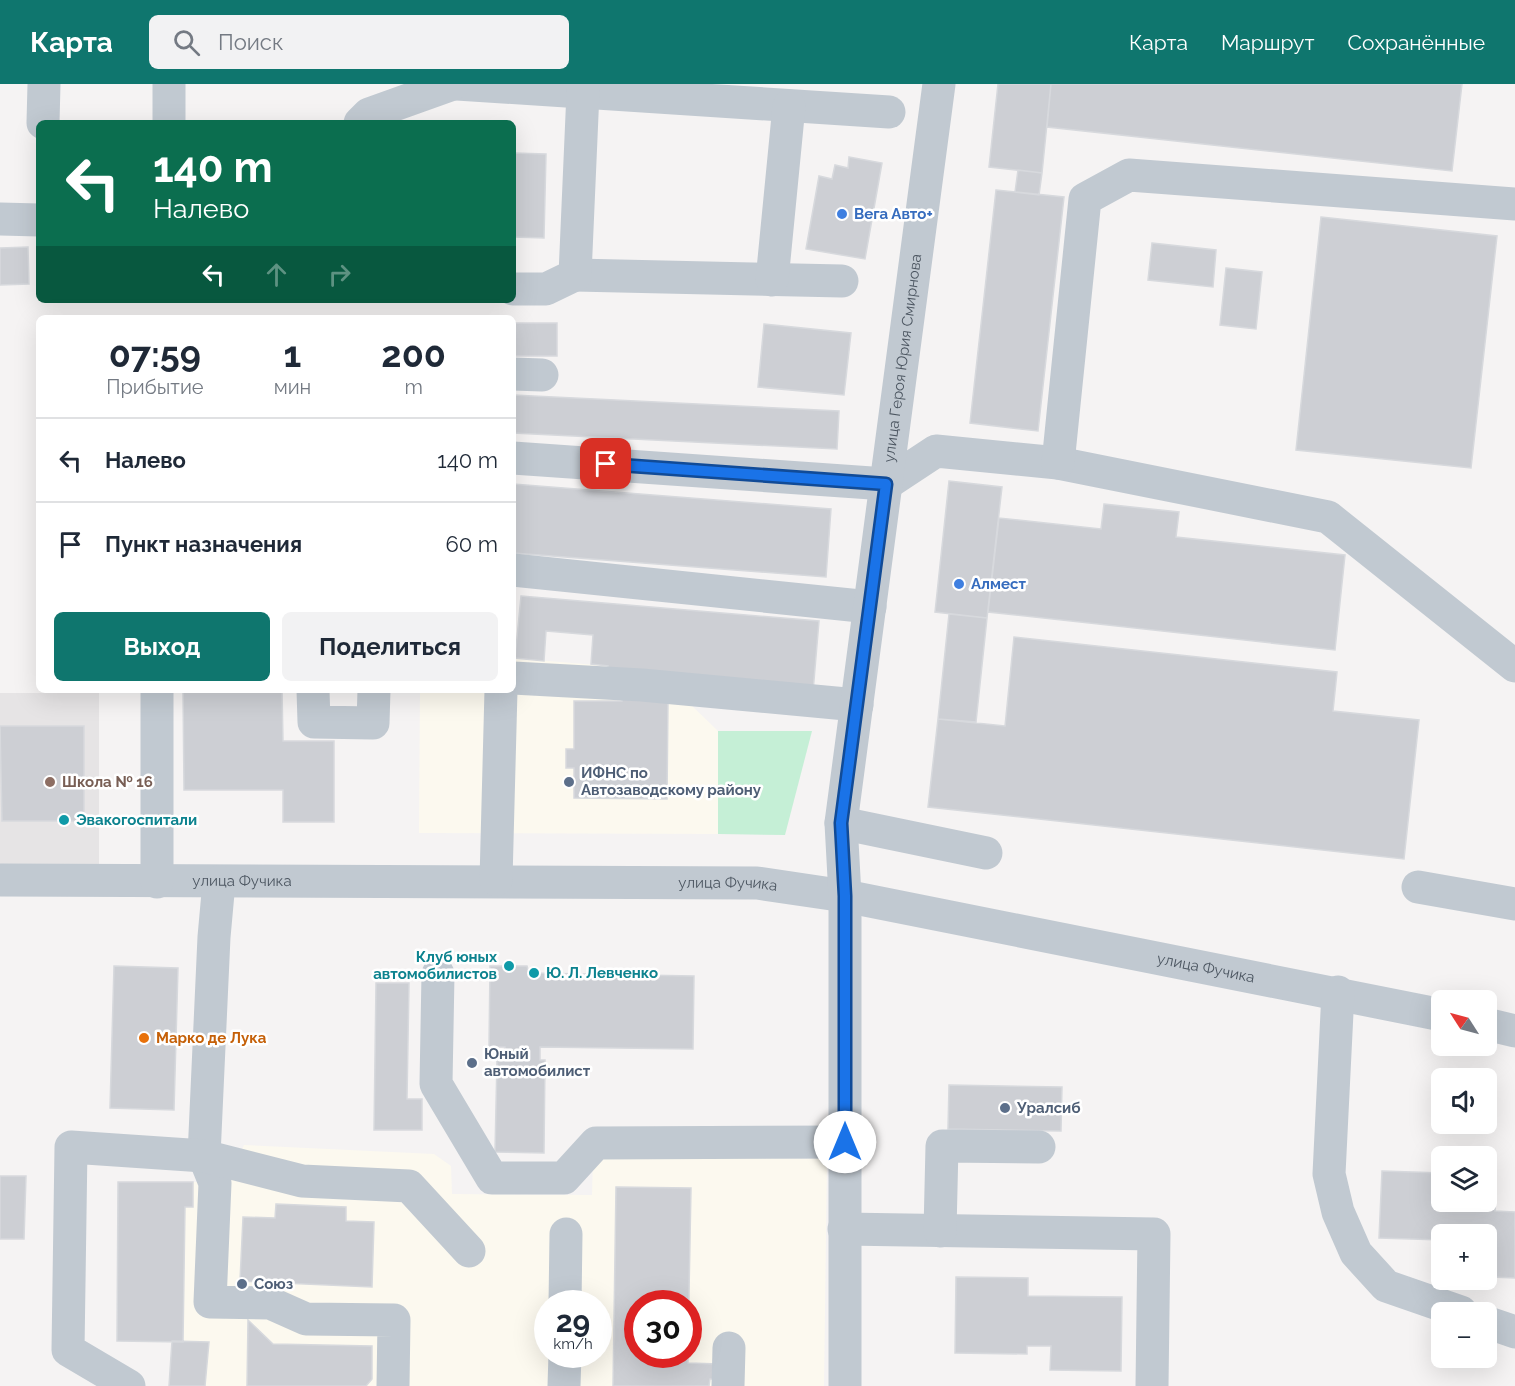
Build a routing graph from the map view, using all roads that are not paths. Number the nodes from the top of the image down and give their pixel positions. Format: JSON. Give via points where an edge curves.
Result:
{"nodes":[{"id":1,"x":44,"y":84,"type":"edge"},
{"id":2,"x":170,"y":84,"type":"edge"},
{"id":3,"x":455,"y":84,"type":"edge"},
{"id":4,"x":939,"y":84,"type":"edge"},
{"id":5,"x":583,"y":92,"type":"junction"},
{"id":6,"x":789,"y":106,"type":"junction"},
{"id":7,"x":889,"y":112,"type":"dead end"},
{"id":8,"x":43,"y":120,"type":"edge"},
{"id":9,"x":169,"y":120,"type":"edge"},
{"id":10,"x":363,"y":120,"type":"edge"},
{"id":11,"x":1515,"y":204,"type":"edge"},
{"id":12,"x":0,"y":219,"type":"edge"},
{"id":13,"x":36,"y":220,"type":"edge"},
{"id":14,"x":575,"y":275,"type":"junction"},
{"id":15,"x":772,"y":280,"type":"junction"},
{"id":16,"x":842,"y":281,"type":"dead end"},
{"id":17,"x":516,"y":289,"type":"edge"},
{"id":18,"x":516,"y":458,"type":"edge"},
{"id":19,"x":1058,"y":463,"type":"junction"},
{"id":20,"x":886,"y":484,"type":"junction"},
{"id":21,"x":516,"y":570,"type":"edge"},
{"id":22,"x":870,"y":608,"type":"junction"},
{"id":23,"x":1515,"y":666,"type":"edge"},
{"id":24,"x":516,"y":678,"type":"edge"},
{"id":25,"x":158,"y":693,"type":"edge"},
{"id":26,"x":313,"y":693,"type":"edge"},
{"id":27,"x":374,"y":693,"type":"edge"},
{"id":28,"x":501,"y":693,"type":"edge"},
{"id":29,"x":857,"y":705,"type":"junction"},
{"id":30,"x":841,"y":823,"type":"junction"},
{"id":31,"x":986,"y":853,"type":"dead end"},
{"id":32,"x":0,"y":880,"type":"edge"},
{"id":33,"x":496,"y":880,"type":"junction"},
{"id":34,"x":157,"y":882,"type":"junction"},
{"id":35,"x":219,"y":882,"type":"junction"},
{"id":36,"x":1418,"y":887,"type":"dead end"},
{"id":37,"x":845,"y":896,"type":"junction"},
{"id":38,"x":1515,"y":904,"type":"edge"},
{"id":39,"x":438,"y":974,"type":"dead end"},
{"id":40,"x":1338,"y":992,"type":"junction"},
{"id":41,"x":1431,"y":1013,"type":"edge"},
{"id":42,"x":1497,"y":1027,"type":"edge"},
{"id":43,"x":1515,"y":1031,"type":"edge"},
{"id":44,"x":845,"y":1142,"type":"junction"},
{"id":45,"x":1039,"y":1147,"type":"dead end"},
{"id":46,"x":204,"y":1156,"type":"junction"},
{"id":47,"x":844,"y":1229,"type":"junction"},
{"id":48,"x":940,"y":1231,"type":"junction"},
{"id":49,"x":566,"y":1234,"type":"dead end"},
{"id":50,"x":469,"y":1251,"type":"dead end"},
{"id":51,"x":565,"y":1290,"type":"edge"},
{"id":52,"x":1432,"y":1302,"type":"edge"},
{"id":53,"x":1497,"y":1326,"type":"edge"},
{"id":54,"x":1515,"y":1332,"type":"edge"},
{"id":55,"x":729,"y":1348,"type":"dead end"},
{"id":56,"x":565,"y":1368,"type":"edge"},
{"id":57,"x":129,"y":1386,"type":"edge"},
{"id":58,"x":393,"y":1386,"type":"edge"},
{"id":59,"x":564,"y":1386,"type":"edge"},
{"id":60,"x":728,"y":1386,"type":"edge"},
{"id":61,"x":845,"y":1386,"type":"edge"},
{"id":62,"x":1152,"y":1386,"type":"edge"}],
"edges":[{"from":1,"to":8,"type":"street"},
{"from":2,"to":9,"type":"street"},
{"from":3,"to":5,"type":"street"},
{"from":3,"to":10,"type":"street","via":[[369,114]]},
{"from":4,"to":20,"type":"street","name":"улица Героя Юрия Смирнова"},
{"from":5,"to":6,"type":"street"},
{"from":5,"to":14,"type":"street"},
{"from":6,"to":7,"type":"street"},
{"from":6,"to":15,"type":"street"},
{"from":11,"to":19,"type":"street","via":[[1129,175],[1085,199]]},
{"from":12,"to":13,"type":"street"},
{"from":14,"to":15,"type":"street"},
{"from":14,"to":17,"type":"street","via":[[546,289]]},
{"from":15,"to":16,"type":"street"},
{"from":18,"to":20,"type":"street"},
{"from":19,"to":20,"type":"street","via":[[936,451]]},
{"from":19,"to":23,"type":"street","via":[[1328,517]]},
{"from":20,"to":22,"type":"street","name":"улица Героя Юрия Смирнова"},
{"from":21,"to":22,"type":"street"},
{"from":22,"to":29,"type":"street","name":"улица Героя Юрия Смирнова"},
{"from":24,"to":29,"type":"street","via":[[642,685]]},
{"from":25,"to":34,"type":"street"},
{"from":26,"to":27,"type":"street","via":[[314,722],[373,723]]},
{"from":28,"to":33,"type":"street"},
{"from":29,"to":30,"type":"street","name":"улица Героя Юрия Смирнова"},
{"from":30,"to":31,"type":"street"},
{"from":30,"to":37,"type":"street","name":"улица Героя Юрия Смирнова"},
{"from":32,"to":34,"type":"street","name":"улица Фучика"},
{"from":33,"to":35,"type":"street","name":"улица Фучика"},
{"from":33,"to":37,"type":"street","name":"улица Фучика","via":[[757,883]]},
{"from":34,"to":35,"type":"street","name":"улица Фучика"},
{"from":35,"to":46,"type":"street"},
{"from":36,"to":38,"type":"street"},
{"from":37,"to":40,"type":"street","name":"улица Фучика"},
{"from":37,"to":44,"type":"street","name":"улица Героя Юрия Смирнова"},
{"from":39,"to":44,"type":"street","via":[[436,1084],[492,1178],[564,1178],[596,1143]]},
{"from":40,"to":41,"type":"street","name":"улица Фучика"},
{"from":40,"to":52,"type":"street","via":[[1329,1174],[1338,1212],[1356,1253],[1386,1286]]},
{"from":42,"to":43,"type":"street"},
{"from":44,"to":47,"type":"street","name":"улица Героя Юрия Смирнова"},
{"from":45,"to":48,"type":"street","via":[[942,1146]]},
{"from":46,"to":50,"type":"street","via":[[302,1181],[409,1186]]},
{"from":46,"to":57,"type":"street","via":[[71,1148],[68,1350]]},
{"from":46,"to":58,"type":"street","via":[[215,1183],[210,1302],[270,1303],[306,1319],[394,1320]]},
{"from":47,"to":48,"type":"street"},
{"from":47,"to":61,"type":"street","name":"улица Героя Юрия Смирнова"},
{"from":48,"to":62,"type":"street","via":[[1155,1234]]},
{"from":49,"to":51,"type":"street"},
{"from":53,"to":54,"type":"street"},
{"from":55,"to":60,"type":"street"},
{"from":56,"to":59,"type":"street"}]}
